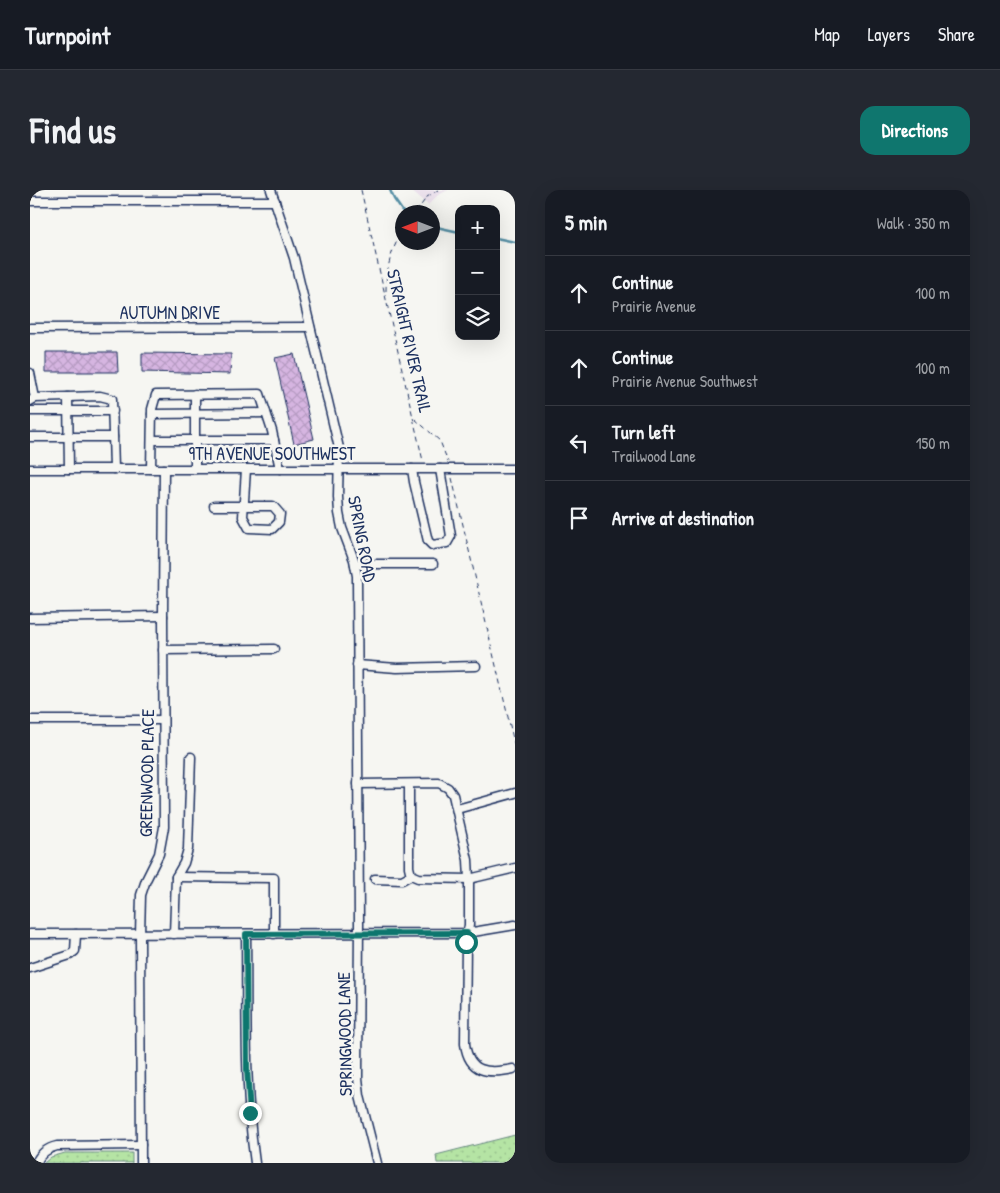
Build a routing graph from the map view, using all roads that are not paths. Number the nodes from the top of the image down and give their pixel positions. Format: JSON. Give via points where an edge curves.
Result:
{"nodes":[{"id":1,"x":271,"y":190,"type":"edge"},
{"id":2,"x":30,"y":201,"type":"edge"},
{"id":3,"x":275,"y":201,"type":"junction"},
{"id":4,"x":310,"y":327,"type":"junction"},
{"id":5,"x":30,"y":328,"type":"edge"},
{"id":6,"x":30,"y":373,"type":"edge"},
{"id":7,"x":195,"y":394,"type":"junction"},
{"id":8,"x":68,"y":397,"type":"junction"},
{"id":9,"x":32,"y":399,"type":"edge"},
{"id":10,"x":30,"y":411,"type":"edge"},
{"id":11,"x":113,"y":411,"type":"junction"},
{"id":12,"x":68,"y":412,"type":"junction"},
{"id":13,"x":196,"y":413,"type":"junction"},
{"id":14,"x":266,"y":413,"type":"junction"},
{"id":15,"x":152,"y":414,"type":"junction"},
{"id":16,"x":69,"y":437,"type":"junction"},
{"id":17,"x":113,"y":437,"type":"junction"},
{"id":18,"x":30,"y":438,"type":"edge"},
{"id":19,"x":152,"y":440,"type":"junction"},
{"id":20,"x":196,"y":440,"type":"junction"},
{"id":21,"x":274,"y":440,"type":"junction"},
{"id":22,"x":30,"y":469,"type":"edge"},
{"id":23,"x":69,"y":469,"type":"junction"},
{"id":24,"x":114,"y":469,"type":"junction"},
{"id":25,"x":412,"y":469,"type":"junction"},
{"id":26,"x":440,"y":469,"type":"junction"},
{"id":27,"x":515,"y":469,"type":"edge"},
{"id":28,"x":151,"y":470,"type":"junction"},
{"id":29,"x":164,"y":470,"type":"junction"},
{"id":30,"x":195,"y":470,"type":"junction"},
{"id":31,"x":246,"y":470,"type":"junction"},
{"id":32,"x":280,"y":470,"type":"junction"},
{"id":33,"x":339,"y":470,"type":"junction"},
{"id":34,"x":214,"y":506,"type":"dead end"},
{"id":35,"x":244,"y":506,"type":"junction"},
{"id":36,"x":355,"y":564,"type":"junction"},
{"id":37,"x":433,"y":564,"type":"dead end"},
{"id":38,"x":163,"y":616,"type":"junction"},
{"id":39,"x":30,"y":618,"type":"edge"},
{"id":40,"x":274,"y":649,"type":"dead end"},
{"id":41,"x":163,"y":650,"type":"junction"},
{"id":42,"x":357,"y":665,"type":"junction"},
{"id":43,"x":476,"y":666,"type":"dead end"},
{"id":44,"x":30,"y":720,"type":"edge"},
{"id":45,"x":163,"y":720,"type":"junction"},
{"id":46,"x":191,"y":757,"type":"dead end"},
{"id":47,"x":358,"y":784,"type":"junction"},
{"id":48,"x":409,"y":784,"type":"junction"},
{"id":49,"x":515,"y":793,"type":"edge"},
{"id":50,"x":457,"y":809,"type":"junction"},
{"id":51,"x":515,"y":868,"type":"edge"},
{"id":52,"x":411,"y":875,"type":"junction"},
{"id":53,"x":176,"y":877,"type":"junction"},
{"id":54,"x":469,"y":879,"type":"junction"},
{"id":55,"x":375,"y":880,"type":"dead end"},
{"id":56,"x":515,"y":925,"type":"edge"},
{"id":57,"x":359,"y":933,"type":"junction"},
{"id":58,"x":467,"y":933,"type":"junction"},
{"id":59,"x":30,"y":934,"type":"edge"},
{"id":60,"x":76,"y":934,"type":"junction"},
{"id":61,"x":140,"y":934,"type":"junction"},
{"id":62,"x":174,"y":934,"type":"junction"},
{"id":63,"x":246,"y":934,"type":"junction"},
{"id":64,"x":274,"y":934,"type":"junction"},
{"id":65,"x":30,"y":968,"type":"edge"},
{"id":66,"x":513,"y":1069,"type":"dead end"},
{"id":67,"x":141,"y":1145,"type":"junction"},
{"id":68,"x":36,"y":1163,"type":"edge"},
{"id":69,"x":141,"y":1163,"type":"edge"},
{"id":70,"x":256,"y":1163,"type":"edge"},
{"id":71,"x":377,"y":1163,"type":"edge"}],
"edges":[{"from":1,"to":3,"type":"street","name":"SPRING ROAD"},
{"from":2,"to":3,"type":"street"},
{"from":3,"to":4,"type":"street","name":"SPRING ROAD","via":[[294,258]]},
{"from":4,"to":5,"type":"street","name":"AUTUMN DRIVE"},
{"from":4,"to":33,"type":"street","name":"SPRING ROAD","via":[[339,448]]},
{"from":6,"to":9,"type":"street"},
{"from":7,"to":13,"type":"street"},
{"from":7,"to":14,"type":"street","via":[[260,394]]},
{"from":7,"to":15,"type":"street","via":[[156,395]]},
{"from":8,"to":9,"type":"street"},
{"from":8,"to":11,"type":"street","via":[[112,399]]},
{"from":8,"to":12,"type":"street"},
{"from":10,"to":12,"type":"street"},
{"from":11,"to":12,"type":"street"},
{"from":11,"to":17,"type":"street"},
{"from":12,"to":16,"type":"street"},
{"from":13,"to":14,"type":"street"},
{"from":13,"to":15,"type":"street"},
{"from":13,"to":20,"type":"street"},
{"from":14,"to":21,"type":"street"},
{"from":15,"to":19,"type":"street"},
{"from":16,"to":17,"type":"street"},
{"from":16,"to":18,"type":"street"},
{"from":16,"to":23,"type":"street"},
{"from":17,"to":24,"type":"street"},
{"from":19,"to":20,"type":"street"},
{"from":19,"to":28,"type":"street"},
{"from":20,"to":21,"type":"street"},
{"from":20,"to":30,"type":"street"},
{"from":21,"to":32,"type":"street"},
{"from":22,"to":23,"type":"street","name":"9TH AVENUE SOUTHWEST"},
{"from":23,"to":24,"type":"street","name":"9TH AVENUE SOUTHWEST"},
{"from":24,"to":28,"type":"street","name":"9TH AVENUE SOUTHWEST"},
{"from":25,"to":26,"type":"street","name":"9TH AVENUE SOUTHWEST"},
{"from":25,"to":26,"type":"street","via":[[428,541],[432,545],[447,542],[451,536]]},
{"from":25,"to":33,"type":"street","name":"9TH AVENUE SOUTHWEST"},
{"from":26,"to":27,"type":"street","name":"9TH AVENUE SOUTHWEST"},
{"from":28,"to":29,"type":"street","name":"9TH AVENUE SOUTHWEST"},
{"from":29,"to":30,"type":"street","name":"9TH AVENUE SOUTHWEST"},
{"from":29,"to":38,"type":"street","name":"GREENWOOD PLACE"},
{"from":30,"to":31,"type":"street","name":"9TH AVENUE SOUTHWEST"},
{"from":31,"to":32,"type":"street","name":"9TH AVENUE SOUTHWEST"},
{"from":31,"to":35,"type":"street"},
{"from":32,"to":33,"type":"street","name":"9TH AVENUE SOUTHWEST"},
{"from":33,"to":36,"type":"street","name":"SPRING ROAD","via":[[339,513]]},
{"from":34,"to":35,"type":"street"},
{"from":35,"to":35,"type":"street","via":[[243,518],[249,528],[272,529],[279,522],[280,514],[273,506]]},
{"from":36,"to":37,"type":"street"},
{"from":36,"to":42,"type":"street","name":"SPRING ROAD"},
{"from":38,"to":39,"type":"street"},
{"from":38,"to":41,"type":"street","name":"GREENWOOD PLACE"},
{"from":40,"to":41,"type":"street"},
{"from":41,"to":45,"type":"street","name":"GREENWOOD PLACE"},
{"from":42,"to":43,"type":"street","via":[[397,668]]},
{"from":42,"to":47,"type":"street","name":"SPRING ROAD"},
{"from":44,"to":45,"type":"street"},
{"from":45,"to":61,"type":"street","name":"GREENWOOD PLACE","via":[[163,840],[141,895]]},
{"from":46,"to":53,"type":"street","via":[[188,849]]},
{"from":47,"to":48,"type":"street"},
{"from":47,"to":57,"type":"street","name":"SPRING ROAD"},
{"from":48,"to":50,"type":"street","via":[[439,784],[448,788]]},
{"from":48,"to":52,"type":"street"},
{"from":49,"to":50,"type":"street"},
{"from":50,"to":54,"type":"street"},
{"from":51,"to":54,"type":"street"},
{"from":52,"to":54,"type":"street","via":[[418,878]]},
{"from":52,"to":55,"type":"street","via":[[402,880]]},
{"from":53,"to":62,"type":"street"},
{"from":53,"to":64,"type":"street","via":[[274,878]]},
{"from":54,"to":58,"type":"street"},
{"from":56,"to":58,"type":"street"},
{"from":57,"to":58,"type":"street"},
{"from":57,"to":64,"type":"street"},
{"from":57,"to":71,"type":"street","name":"SPRINGWOOD LANE","via":[[358,1078]]},
{"from":58,"to":66,"type":"street","via":[[466,1053],[477,1068],[486,1072]]},
{"from":59,"to":60,"type":"street"},
{"from":60,"to":61,"type":"street"},
{"from":60,"to":65,"type":"street","via":[[76,951]]},
{"from":61,"to":62,"type":"street"},
{"from":61,"to":67,"type":"street","name":"GREENWOOD PLACE"},
{"from":62,"to":63,"type":"street"},
{"from":63,"to":64,"type":"street"},
{"from":63,"to":70,"type":"street","via":[[248,1078]]},
{"from":67,"to":68,"type":"street","via":[[57,1146],[46,1151]]},
{"from":67,"to":69,"type":"street","name":"GREENWOOD PLACE"}]}
